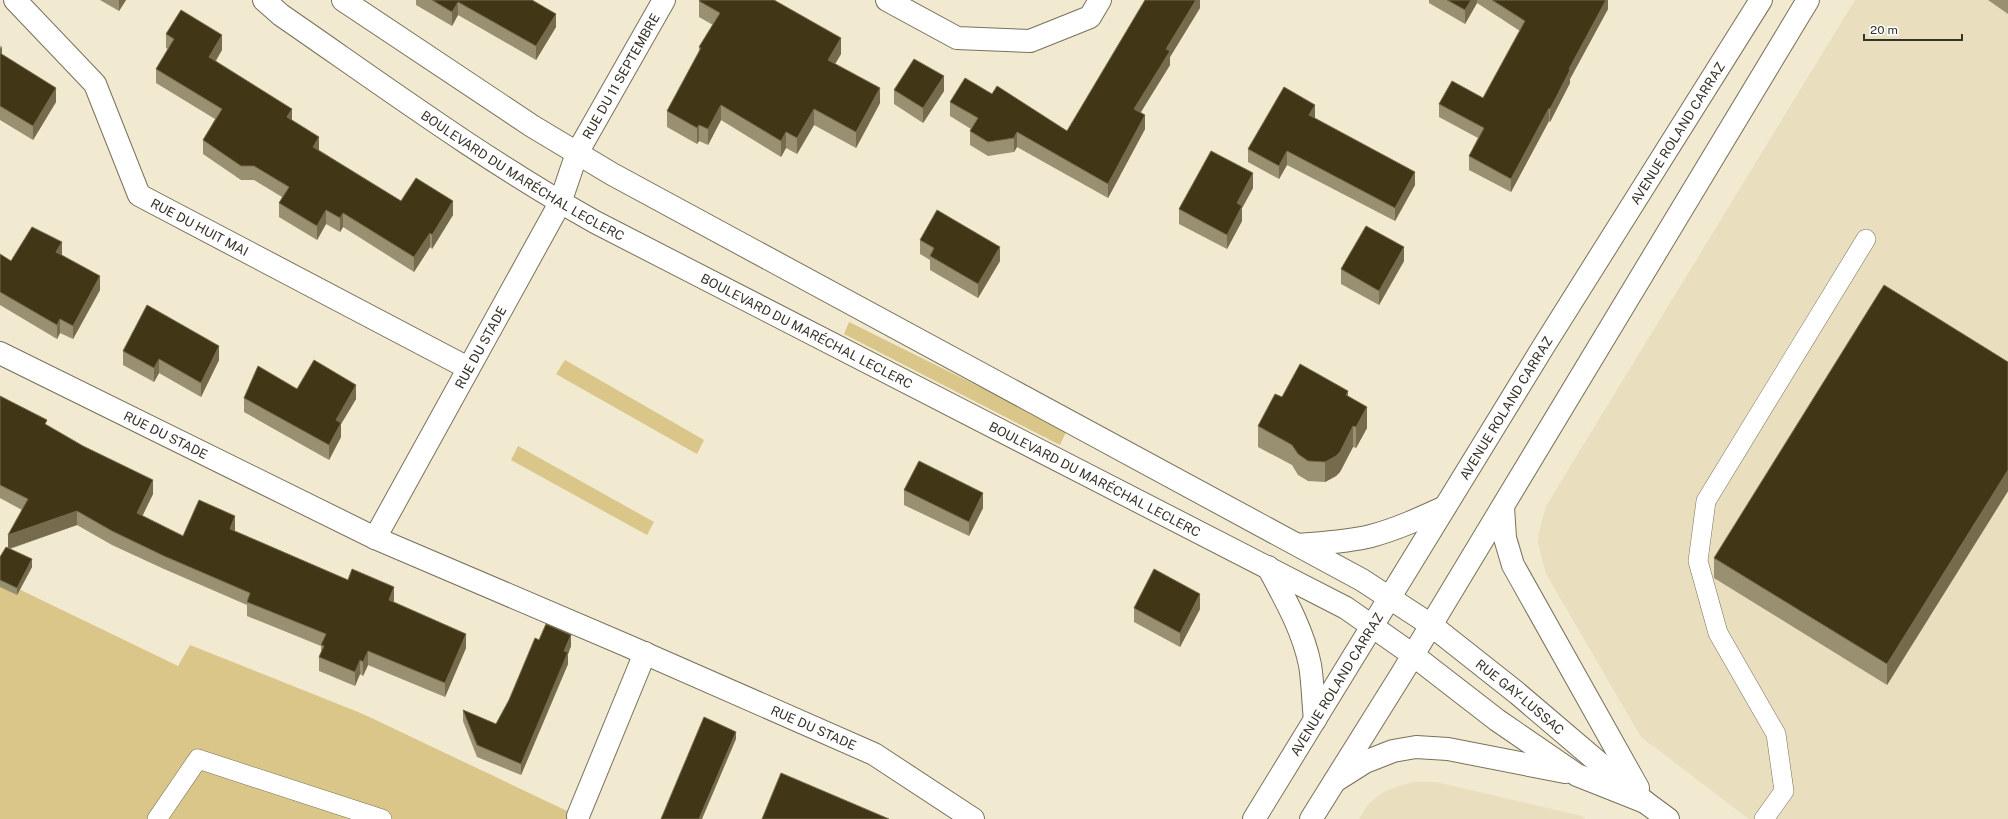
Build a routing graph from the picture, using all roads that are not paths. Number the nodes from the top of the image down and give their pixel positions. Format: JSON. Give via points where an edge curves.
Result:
{"nodes":[{"id":1,"x":15,"y":0,"type":"edge"},
{"id":2,"x":264,"y":0,"type":"edge"},
{"id":3,"x":343,"y":0,"type":"edge"},
{"id":4,"x":664,"y":0,"type":"edge"},
{"id":5,"x":887,"y":0,"type":"edge"},
{"id":6,"x":1100,"y":0,"type":"edge"},
{"id":7,"x":1761,"y":0,"type":"edge"},
{"id":8,"x":1808,"y":0,"type":"edge"},
{"id":9,"x":577,"y":153,"type":"junction"},
{"id":10,"x":560,"y":203,"type":"junction"},
{"id":11,"x":1866,"y":239,"type":"dead end"},
{"id":12,"x":0,"y":353,"type":"edge"},
{"id":13,"x":468,"y":368,"type":"junction"},
{"id":14,"x":1445,"y":507,"type":"junction"},
{"id":15,"x":1503,"y":507,"type":"junction"},
{"id":16,"x":375,"y":538,"type":"junction"},
{"id":17,"x":1298,"y":545,"type":"junction"},
{"id":18,"x":1268,"y":567,"type":"junction"},
{"id":19,"x":1390,"y":597,"type":"junction"},
{"id":20,"x":1373,"y":625,"type":"junction"},
{"id":21,"x":1431,"y":626,"type":"junction"},
{"id":22,"x":645,"y":653,"type":"junction"},
{"id":23,"x":1413,"y":655,"type":"junction"},
{"id":24,"x":1314,"y":720,"type":"junction"},
{"id":25,"x":1577,"y":775,"type":"junction"},
{"id":26,"x":1335,"y":781,"type":"junction"},
{"id":27,"x":1645,"y":802,"type":"junction"},
{"id":28,"x":578,"y":818,"type":"edge"},
{"id":29,"x":157,"y":819,"type":"edge"},
{"id":30,"x":382,"y":819,"type":"edge"},
{"id":31,"x":973,"y":819,"type":"edge"},
{"id":32,"x":1254,"y":819,"type":"edge"},
{"id":33,"x":1311,"y":819,"type":"edge"},
{"id":34,"x":1668,"y":819,"type":"edge"},
{"id":35,"x":1764,"y":819,"type":"edge"}],
"edges":[{"from":1,"to":13,"type":"main road","name":"RUE DU HUIT MAI","via":[[95,84],[139,195]]},
{"from":2,"to":10,"type":"main road","name":"BOULEVARD DU MARÉCHAL LECLERC","via":[[288,20],[505,169]]},
{"from":3,"to":9,"type":"main road","via":[[532,126]]},
{"from":4,"to":9,"type":"main road","name":"RUE DU 11 SEPTEMBRE"},
{"from":5,"to":6,"type":"main road","via":[[957,38],[1030,41],[1090,17]]},
{"from":7,"to":14,"type":"main road","name":"AVENUE ROLAND CARRAZ"},
{"from":8,"to":15,"type":"main road"},
{"from":9,"to":10,"type":"main road","name":"RUE DU STADE"},
{"from":9,"to":17,"type":"main road"},
{"from":10,"to":13,"type":"main road","name":"RUE DU STADE"},
{"from":10,"to":18,"type":"main road","name":"BOULEVARD DU MARÉCHAL LECLERC"},
{"from":11,"to":35,"type":"lane","via":[[1706,501],[1698,561],[1718,633],[1776,734],[1784,791]]},
{"from":12,"to":16,"type":"main road","name":"RUE DU STADE"},
{"from":13,"to":16,"type":"main road","name":"RUE DU STADE"},
{"from":14,"to":17,"type":"main road","via":[[1410,523],[1371,536]]},
{"from":14,"to":19,"type":"main road","name":"AVENUE ROLAND CARRAZ"},
{"from":15,"to":21,"type":"main road"},
{"from":15,"to":27,"type":"main road","via":[[1505,538],[1513,565]]},
{"from":16,"to":22,"type":"main road","name":"RUE DU STADE"},
{"from":17,"to":19,"type":"main road"},
{"from":18,"to":20,"type":"main road","name":"BOULEVARD DU MARÉCHAL LECLERC"},
{"from":18,"to":24,"type":"main road","via":[[1293,614],[1307,651]]},
{"from":19,"to":20,"type":"main road","name":"AVENUE ROLAND CARRAZ"},
{"from":19,"to":21,"type":"main road","name":"RUE GAY-LUSSAC"},
{"from":20,"to":23,"type":"main road","name":"BOULEVARD DU MARÉCHAL LECLERC"},
{"from":20,"to":24,"type":"main road","name":"AVENUE ROLAND CARRAZ"},
{"from":21,"to":23,"type":"main road"},
{"from":21,"to":27,"type":"main road","name":"RUE GAY-LUSSAC","via":[[1517,693]]},
{"from":22,"to":28,"type":"main road"},
{"from":22,"to":31,"type":"main road","name":"RUE DU STADE","via":[[874,754]]},
{"from":23,"to":25,"type":"main road","name":"RUE GAY-LUSSAC","via":[[1497,720]]},
{"from":23,"to":26,"type":"main road"},
{"from":24,"to":32,"type":"main road","name":"AVENUE ROLAND CARRAZ"},
{"from":25,"to":26,"type":"main road","via":[[1448,749],[1416,747],[1393,751],[1365,762]]},
{"from":25,"to":27,"type":"main road","name":"RUE GAY-LUSSAC"},
{"from":26,"to":33,"type":"main road"},
{"from":27,"to":34,"type":"main road","name":"RUE GAY-LUSSAC"},
{"from":29,"to":30,"type":"lane","via":[[198,759]]}]}
